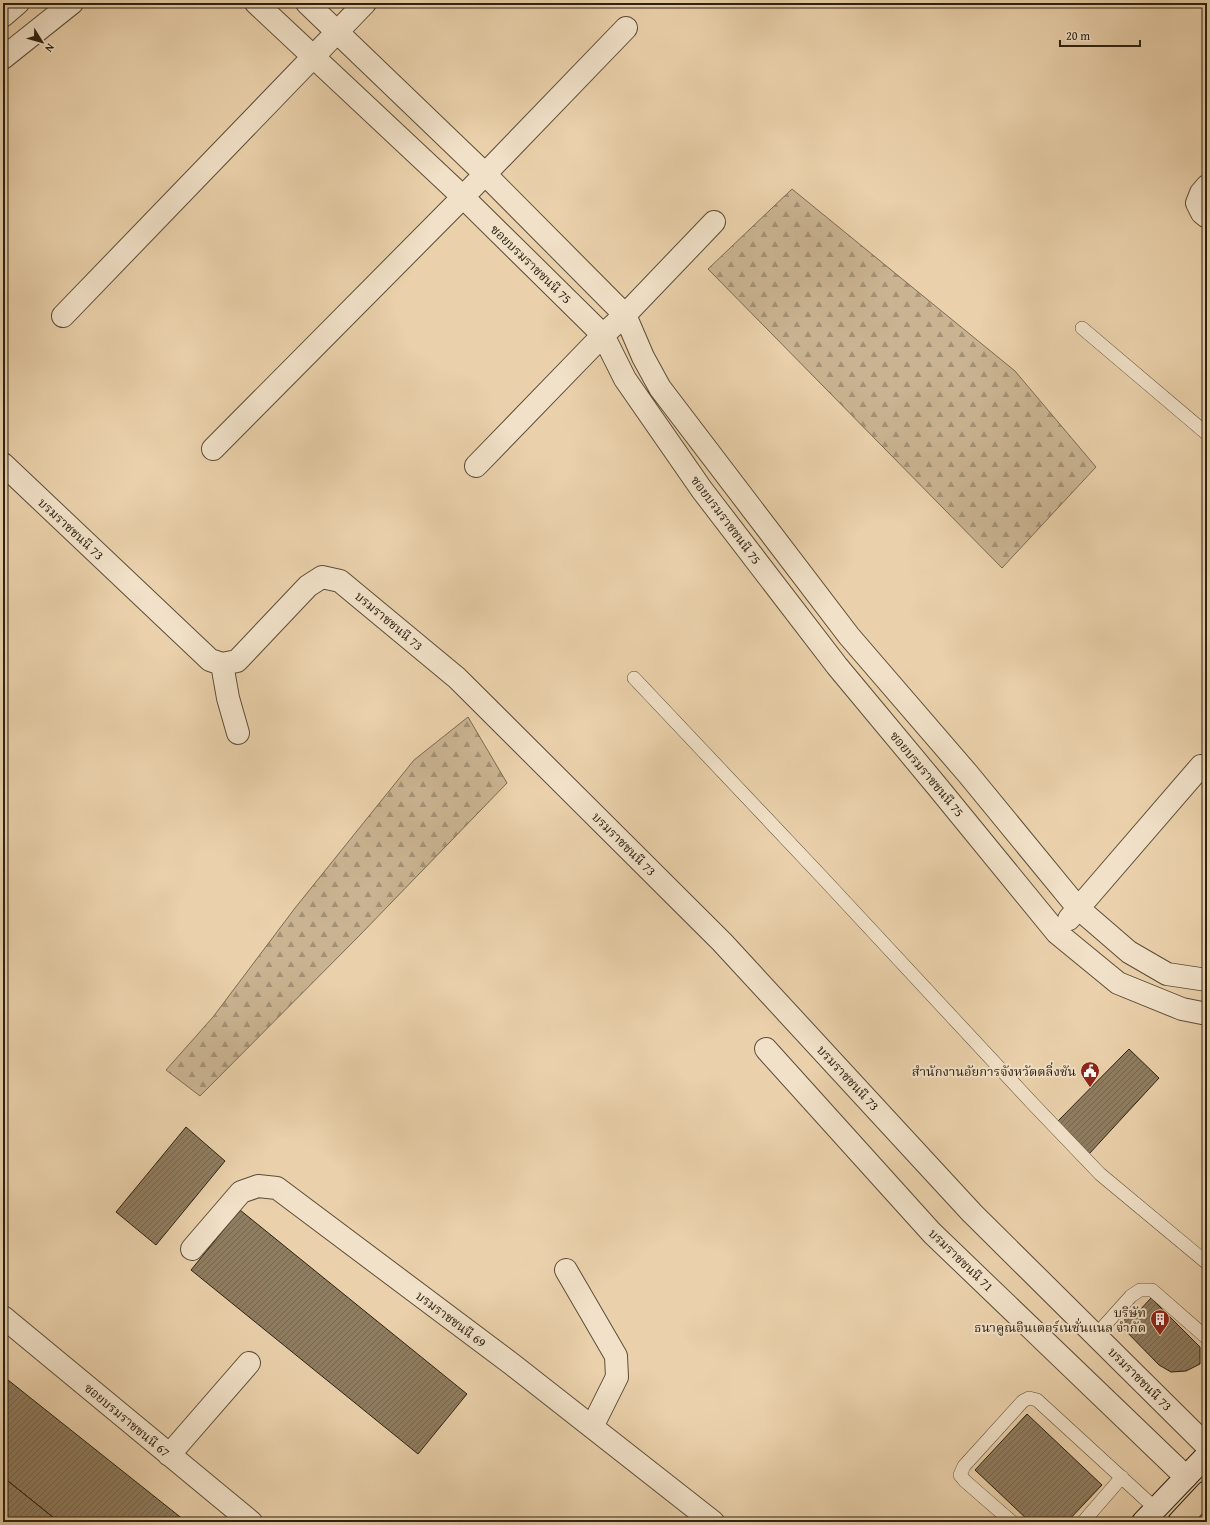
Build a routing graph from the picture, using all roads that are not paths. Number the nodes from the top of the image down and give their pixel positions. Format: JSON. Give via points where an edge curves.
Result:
{"nodes":[{"id":1,"x":18,"y":3,"type":"edge"},
{"id":2,"x":72,"y":3,"type":"edge"},
{"id":3,"x":256,"y":3,"type":"edge"},
{"id":4,"x":307,"y":3,"type":"edge"},
{"id":5,"x":365,"y":3,"type":"edge"},
{"id":6,"x":3,"y":16,"type":"edge"},
{"id":7,"x":626,"y":28,"type":"dead end"},
{"id":8,"x":337,"y":31,"type":"junction"},
{"id":9,"x":315,"y":57,"type":"junction"},
{"id":10,"x":3,"y":58,"type":"edge"},
{"id":11,"x":485,"y":174,"type":"junction"},
{"id":12,"x":1207,"y":186,"type":"edge"},
{"id":13,"x":463,"y":197,"type":"junction"},
{"id":14,"x":1207,"y":217,"type":"edge"},
{"id":15,"x":714,"y":222,"type":"dead end"},
{"id":16,"x":625,"y":315,"type":"junction"},
{"id":17,"x":63,"y":316,"type":"dead end"},
{"id":18,"x":1082,"y":328,"type":"dead end"},
{"id":19,"x":603,"y":335,"type":"junction"},
{"id":20,"x":1207,"y":434,"type":"edge"},
{"id":21,"x":213,"y":449,"type":"dead end"},
{"id":22,"x":3,"y":464,"type":"edge"},
{"id":23,"x":476,"y":466,"type":"dead end"},
{"id":24,"x":222,"y":664,"type":"junction"},
{"id":25,"x":634,"y":678,"type":"dead end"},
{"id":26,"x":238,"y":733,"type":"dead end"},
{"id":27,"x":1201,"y":766,"type":"dead end"},
{"id":28,"x":1078,"y":908,"type":"junction"},
{"id":29,"x":1057,"y":933,"type":"junction"},
{"id":30,"x":1207,"y":980,"type":"edge"},
{"id":31,"x":1207,"y":1014,"type":"edge"},
{"id":32,"x":766,"y":1049,"type":"dead end"},
{"id":33,"x":192,"y":1249,"type":"dead end"},
{"id":34,"x":1207,"y":1263,"type":"edge"},
{"id":35,"x":566,"y":1270,"type":"dead end"},
{"id":36,"x":3,"y":1317,"type":"edge"},
{"id":37,"x":1096,"y":1336,"type":"junction"},
{"id":38,"x":1207,"y":1338,"type":"edge"},
{"id":39,"x":249,"y":1363,"type":"dead end"},
{"id":40,"x":592,"y":1427,"type":"junction"},
{"id":41,"x":1207,"y":1446,"type":"edge"},
{"id":42,"x":169,"y":1455,"type":"junction"},
{"id":43,"x":1207,"y":1455,"type":"edge"},
{"id":44,"x":1122,"y":1477,"type":"junction"},
{"id":45,"x":1186,"y":1477,"type":"junction"},
{"id":46,"x":1207,"y":1492,"type":"edge"},
{"id":47,"x":1149,"y":1515,"type":"edge"},
{"id":48,"x":251,"y":1522,"type":"edge"},
{"id":49,"x":712,"y":1522,"type":"edge"},
{"id":50,"x":1012,"y":1522,"type":"edge"},
{"id":51,"x":1083,"y":1522,"type":"edge"},
{"id":52,"x":1179,"y":1522,"type":"edge"}],
"edges":[{"from":1,"to":6,"type":"street"},
{"from":2,"to":10,"type":"street"},
{"from":3,"to":9,"type":"street","name":"ซอยบรมราชชนนี 75"},
{"from":4,"to":8,"type":"street"},
{"from":5,"to":8,"type":"street"},
{"from":7,"to":11,"type":"street"},
{"from":8,"to":9,"type":"street"},
{"from":8,"to":11,"type":"street"},
{"from":9,"to":13,"type":"street","name":"ซอยบรมราชชนนี 75"},
{"from":9,"to":17,"type":"street"},
{"from":11,"to":13,"type":"street"},
{"from":11,"to":16,"type":"street"},
{"from":12,"to":14,"type":"street","via":[[1197,202]]},
{"from":13,"to":19,"type":"street","name":"ซอยบรมราชชนนี 75"},
{"from":13,"to":21,"type":"street"},
{"from":15,"to":16,"type":"street"},
{"from":16,"to":19,"type":"street"},
{"from":16,"to":28,"type":"street","via":[[660,388],[849,636],[968,774]]},
{"from":18,"to":20,"type":"lane"},
{"from":19,"to":23,"type":"street"},
{"from":19,"to":29,"type":"street","name":"ซอยบรมราชชนนี 75","via":[[625,379],[702,490],[836,666]]},
{"from":22,"to":24,"type":"street","name":"บรมราชชนนี 73","via":[[210,660]]},
{"from":24,"to":26,"type":"street"},
{"from":24,"to":37,"type":"street","name":"บรมราชชนนี 73","via":[[237,661],[308,586],[322,577],[340,581],[457,678],[722,942],[972,1213]]},
{"from":25,"to":34,"type":"lane","via":[[1100,1174]]},
{"from":27,"to":28,"type":"street"},
{"from":28,"to":29,"type":"street"},
{"from":28,"to":30,"type":"street","via":[[1128,952],[1167,974]]},
{"from":29,"to":31,"type":"street","name":"ซอยบรมราชชนนี 75","via":[[1118,983],[1182,1009]]},
{"from":32,"to":45,"type":"street","name":"บรมราชชนนี 71","via":[[937,1238]]},
{"from":33,"to":40,"type":"street","name":"บรมราชชนนี 69","via":[[241,1192],[258,1186],[276,1188]]},
{"from":35,"to":40,"type":"street","via":[[616,1356],[617,1377]]},
{"from":36,"to":42,"type":"street","name":"ซอยบรมราชชนนี 67"},
{"from":37,"to":38,"type":"lane","via":[[1131,1296],[1140,1290],[1152,1290]]},
{"from":37,"to":41,"type":"street","name":"บรมราชชนนี 73"},
{"from":39,"to":42,"type":"street"},
{"from":40,"to":49,"type":"street","name":"บรมราชชนนี 69"},
{"from":42,"to":48,"type":"street","name":"ซอยบรมราชชนนี 67"},
{"from":43,"to":45,"type":"street"},
{"from":44,"to":47,"type":"lane"},
{"from":44,"to":50,"type":"lane","via":[[1037,1400],[1029,1398],[1023,1401],[964,1466],[960,1475]]},
{"from":44,"to":51,"type":"lane"},
{"from":45,"to":47,"type":"street"},
{"from":46,"to":52,"type":"main road"}]}
